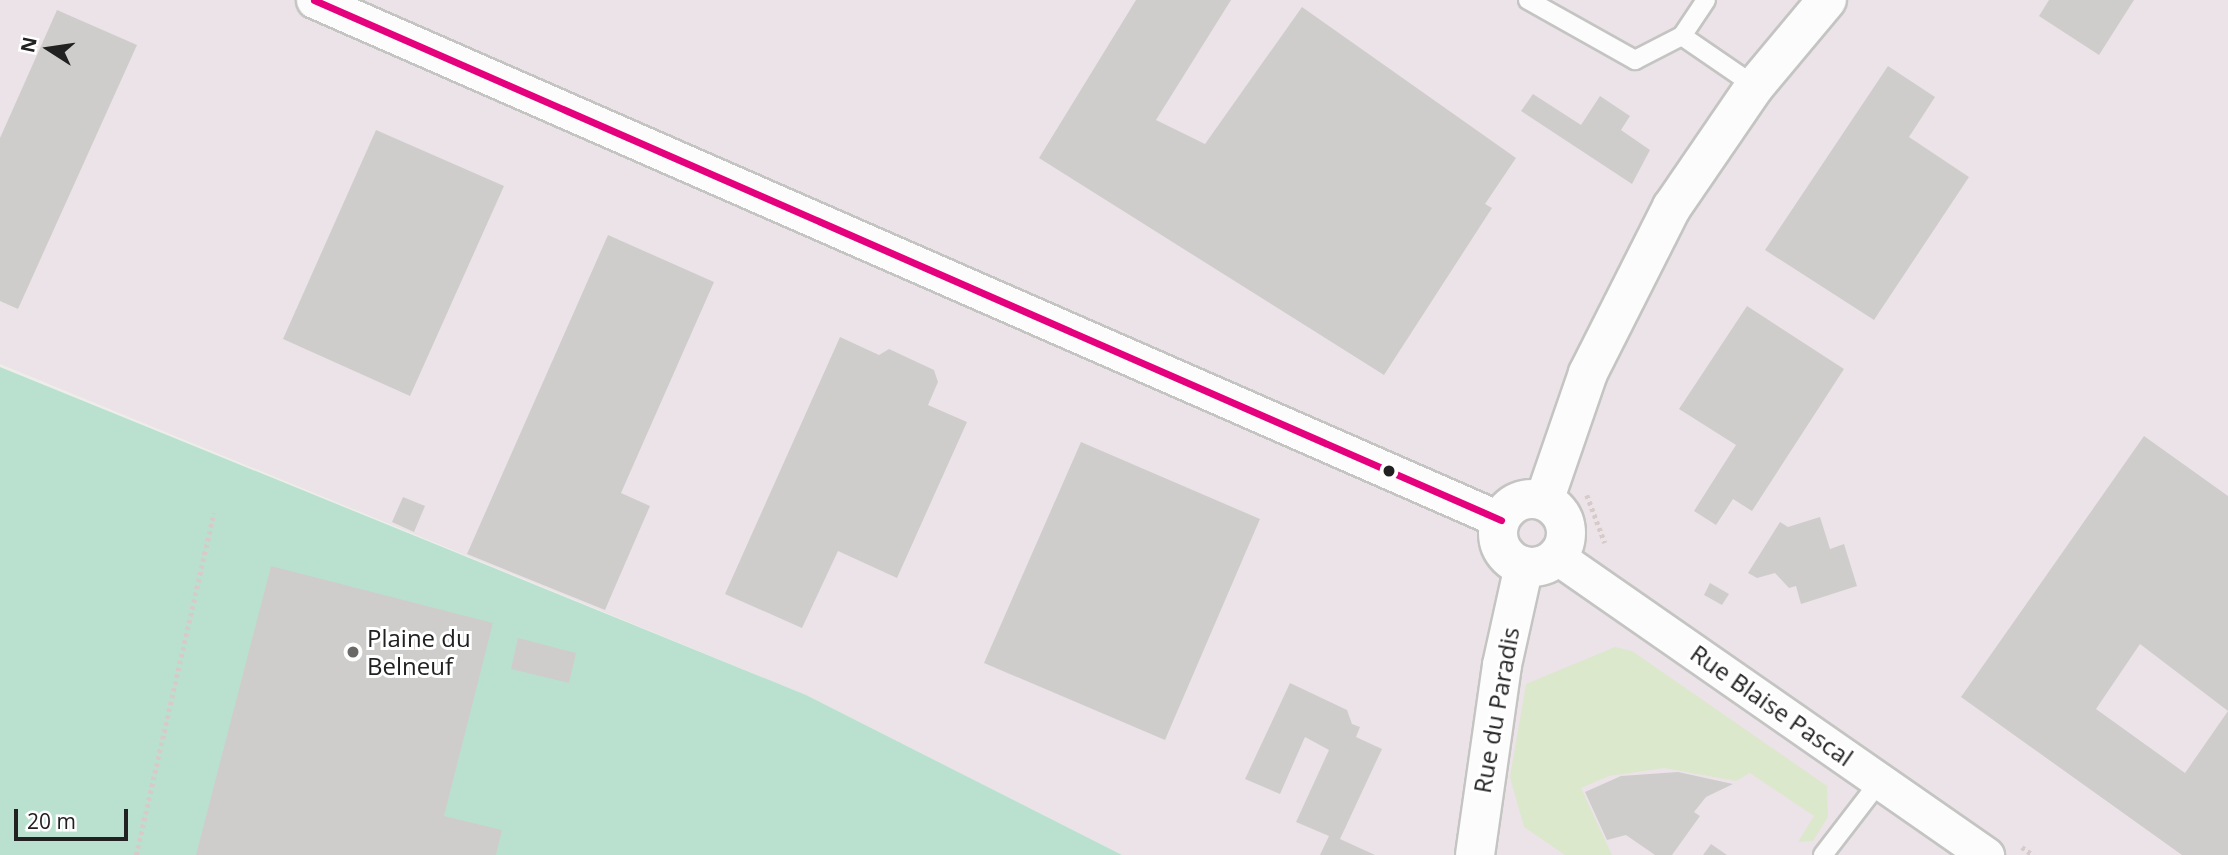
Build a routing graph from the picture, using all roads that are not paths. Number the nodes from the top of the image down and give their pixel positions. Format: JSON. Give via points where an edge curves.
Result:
{"nodes":[{"id":1,"x":314,"y":0,"type":"edge"},
{"id":2,"x":1528,"y":0,"type":"edge"},
{"id":3,"x":1706,"y":0,"type":"edge"},
{"id":4,"x":1827,"y":0,"type":"edge"},
{"id":5,"x":1682,"y":36,"type":"junction"},
{"id":6,"x":1755,"y":86,"type":"junction"},
{"id":7,"x":1544,"y":501,"type":"junction"},
{"id":8,"x":1501,"y":520,"type":"junction"},
{"id":9,"x":1540,"y":561,"type":"junction"},
{"id":10,"x":1880,"y":781,"type":"junction"},
{"id":11,"x":1475,"y":855,"type":"edge"},
{"id":12,"x":1823,"y":855,"type":"edge"},
{"id":13,"x":1986,"y":855,"type":"edge"}],
"edges":[{"from":1,"to":8,"type":"street"},
{"from":2,"to":5,"type":"lane","via":[[1635,60]]},
{"from":3,"to":5,"type":"lane"},
{"from":4,"to":6,"type":"street"},
{"from":5,"to":6,"type":"lane"},
{"from":6,"to":7,"type":"street","via":[[1672,207],[1620,302],[1570,417]]},
{"from":7,"to":8,"type":"street","via":[[1518,502]]},
{"from":7,"to":9,"type":"street","via":[[1565,526]]},
{"from":8,"to":9,"type":"street","via":[[1502,548]]},
{"from":9,"to":10,"type":"street","name":"Rue Blaise Pascal"},
{"from":9,"to":11,"type":"street","name":"Rue du Paradis","via":[[1502,665]]},
{"from":10,"to":12,"type":"lane"},
{"from":10,"to":13,"type":"street","name":"Rue Blaise Pascal"}]}
